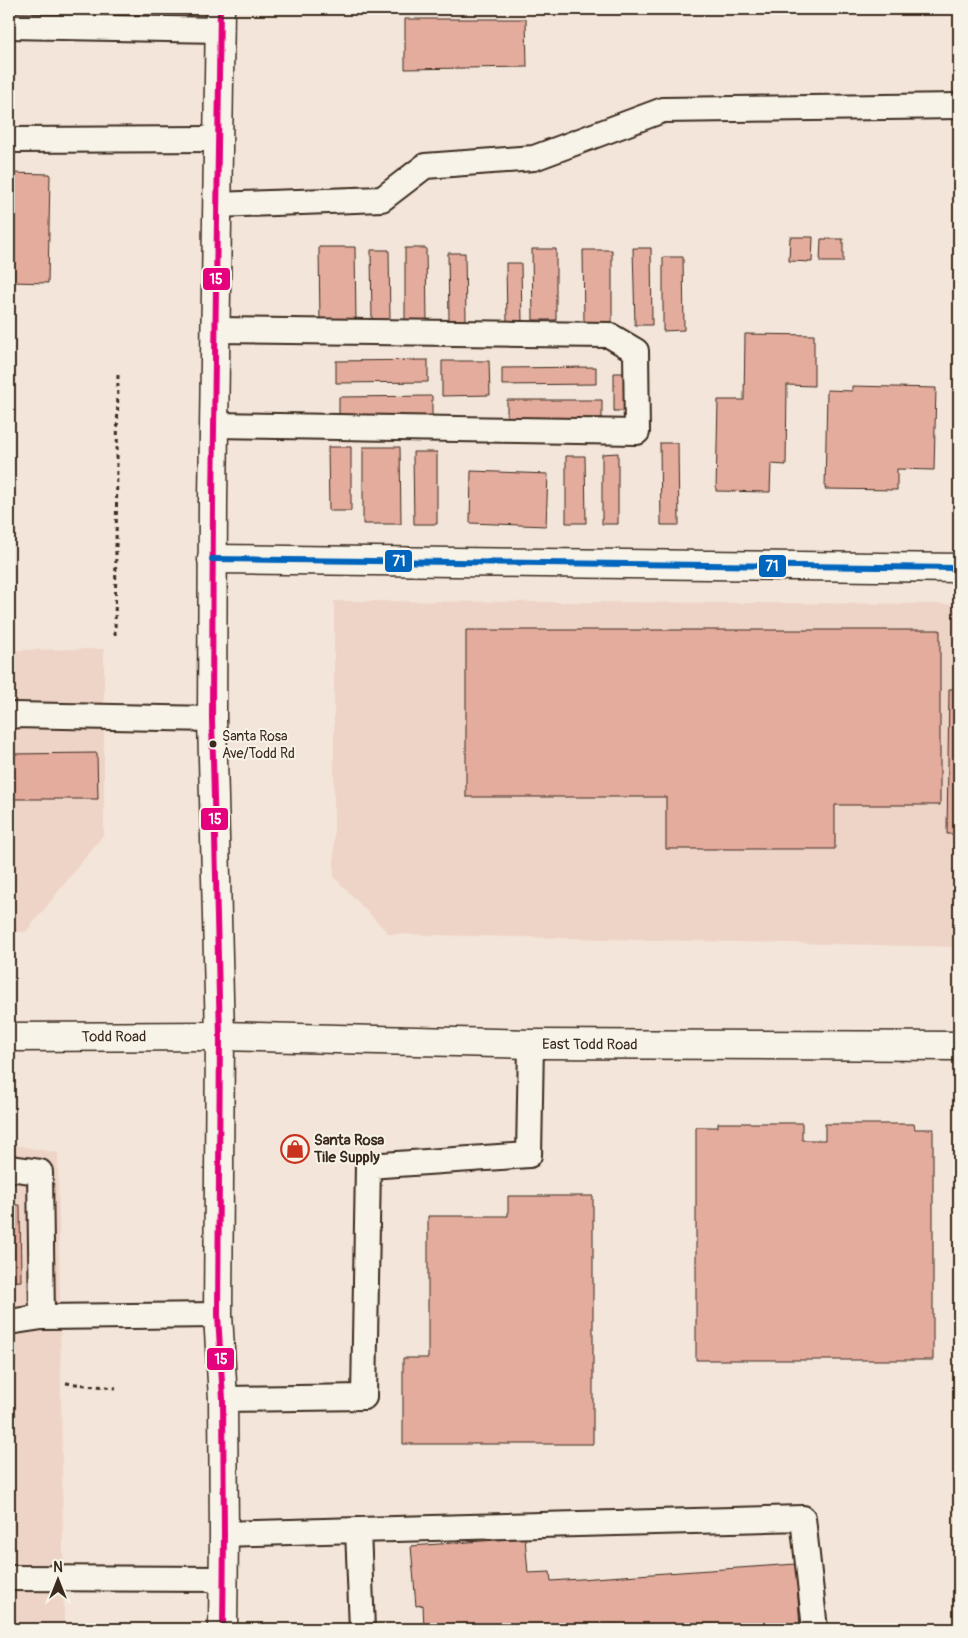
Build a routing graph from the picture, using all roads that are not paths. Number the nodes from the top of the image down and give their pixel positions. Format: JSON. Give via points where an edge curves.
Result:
{"nodes":[{"id":1,"x":220,"y":19,"type":"edge"},
{"id":2,"x":9,"y":26,"type":"edge"},
{"id":3,"x":959,"y":106,"type":"edge"},
{"id":4,"x":217,"y":139,"type":"junction"},
{"id":5,"x":9,"y":140,"type":"edge"},
{"id":6,"x":217,"y":205,"type":"junction"},
{"id":7,"x":216,"y":330,"type":"junction"},
{"id":8,"x":214,"y":425,"type":"junction"},
{"id":9,"x":212,"y":559,"type":"junction"},
{"id":10,"x":959,"y":568,"type":"edge"},
{"id":11,"x":9,"y":718,"type":"edge"},
{"id":12,"x":212,"y":719,"type":"junction"},
{"id":13,"x":220,"y":1036,"type":"junction"},
{"id":14,"x":9,"y":1037,"type":"edge"},
{"id":15,"x":531,"y":1044,"type":"junction"},
{"id":16,"x":959,"y":1046,"type":"edge"},
{"id":17,"x":9,"y":1168,"type":"edge"},
{"id":18,"x":218,"y":1315,"type":"junction"},
{"id":19,"x":42,"y":1317,"type":"junction"},
{"id":20,"x":9,"y":1322,"type":"edge"},
{"id":21,"x":223,"y":1399,"type":"junction"},
{"id":22,"x":358,"y":1530,"type":"junction"},
{"id":23,"x":224,"y":1534,"type":"junction"},
{"id":24,"x":9,"y":1578,"type":"edge"},
{"id":25,"x":224,"y":1579,"type":"junction"},
{"id":26,"x":224,"y":1629,"type":"edge"},
{"id":27,"x":362,"y":1629,"type":"edge"},
{"id":28,"x":814,"y":1629,"type":"edge"}],
"edges":[{"from":1,"to":2,"type":"lane"},
{"from":1,"to":4,"type":"main road"},
{"from":3,"to":6,"type":"lane","via":[[663,110],[534,158],[425,166],[382,199]]},
{"from":4,"to":5,"type":"lane"},
{"from":4,"to":6,"type":"main road"},
{"from":6,"to":7,"type":"main road"},
{"from":7,"to":8,"type":"main road"},
{"from":7,"to":8,"type":"lane","via":[[609,335],[636,351],[637,432]]},
{"from":8,"to":9,"type":"main road"},
{"from":9,"to":10,"type":"main road"},
{"from":9,"to":12,"type":"main road"},
{"from":11,"to":12,"type":"lane","via":[[14,715]]},
{"from":12,"to":13,"type":"main road"},
{"from":13,"to":14,"type":"main road","name":"Todd Road"},
{"from":13,"to":15,"type":"main road","name":"East Todd Road"},
{"from":13,"to":18,"type":"main road"},
{"from":15,"to":16,"type":"main road","name":"East Todd Road"},
{"from":15,"to":21,"type":"lane","via":[[529,1155],[368,1166],[364,1396]]},
{"from":17,"to":19,"type":"lane","via":[[40,1172]]},
{"from":18,"to":19,"type":"lane"},
{"from":18,"to":21,"type":"main road"},
{"from":19,"to":20,"type":"lane"},
{"from":21,"to":23,"type":"main road"},
{"from":22,"to":23,"type":"lane"},
{"from":22,"to":27,"type":"lane"},
{"from":22,"to":28,"type":"lane","via":[[803,1518]]},
{"from":23,"to":25,"type":"main road"},
{"from":24,"to":25,"type":"lane"},
{"from":25,"to":26,"type":"main road"}]}
